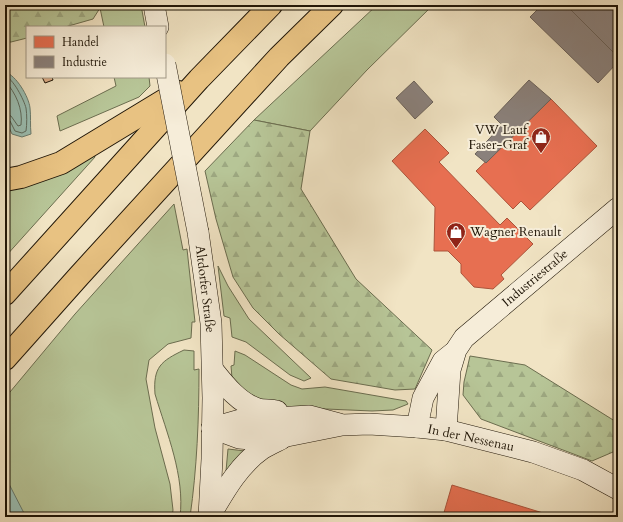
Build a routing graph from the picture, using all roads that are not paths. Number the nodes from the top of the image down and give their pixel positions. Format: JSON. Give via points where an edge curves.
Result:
{"nodes":[{"id":1,"x":154,"y":5,"type":"edge"},
{"id":2,"x":271,"y":5,"type":"edge"},
{"id":3,"x":332,"y":5,"type":"edge"},
{"id":4,"x":158,"y":26,"type":"edge"},
{"id":5,"x":166,"y":69,"type":"edge"},
{"id":6,"x":199,"y":79,"type":"junction"},
{"id":7,"x":5,"y":180,"type":"edge"},
{"id":8,"x":618,"y":208,"type":"edge"},
{"id":9,"x":5,"y":294,"type":"edge"},
{"id":10,"x":456,"y":350,"type":"junction"},
{"id":11,"x":5,"y":359,"type":"edge"},
{"id":12,"x":213,"y":370,"type":"junction"},
{"id":13,"x":309,"y":416,"type":"junction"},
{"id":14,"x":342,"y":425,"type":"junction"},
{"id":15,"x":417,"y":427,"type":"junction"},
{"id":16,"x":212,"y":428,"type":"junction"},
{"id":17,"x":446,"y":430,"type":"junction"},
{"id":18,"x":287,"y":436,"type":"junction"},
{"id":19,"x":618,"y":489,"type":"edge"},
{"id":20,"x":209,"y":517,"type":"edge"}],
"edges":[{"from":1,"to":4,"type":"street"},
{"from":2,"to":6,"type":"highway"},
{"from":3,"to":11,"type":"highway","via":[[279,57]]},
{"from":5,"to":12,"type":"street","name":"Altdorfer Straße","bridge":true,"via":[[198,232],[211,323]]},
{"from":6,"to":7,"type":"highway","via":[[62,163]]},
{"from":6,"to":9,"type":"highway"},
{"from":8,"to":10,"type":"street","name":"Industriestraße","via":[[464,338]]},
{"from":10,"to":15,"type":"street","name":"Industriestraße","via":[[443,361],[434,375],[423,398]]},
{"from":10,"to":17,"type":"street","name":"Industriestraße","via":[[450,370]]},
{"from":12,"to":13,"type":"street","via":[[244,402],[258,408]]},
{"from":12,"to":16,"type":"street","name":"Altdorfer Straße"},
{"from":13,"to":14,"type":"street","name":"In der Nessenau"},
{"from":13,"to":16,"type":"street","name":"In der Nessenau","via":[[240,420]]},
{"from":14,"to":15,"type":"street","name":"In der Nessenau"},
{"from":14,"to":18,"type":"street","name":"In der Nessenau"},
{"from":15,"to":17,"type":"street","name":"In der Nessenau"},
{"from":16,"to":18,"type":"street","name":"In der Nessenau","via":[[239,438]]},
{"from":16,"to":20,"type":"street","name":"Altdorfer Straße"},
{"from":17,"to":19,"type":"street","name":"In der Nessenau","via":[[533,452],[583,470]]},
{"from":18,"to":20,"type":"street","via":[[262,449],[243,465]]}]}
